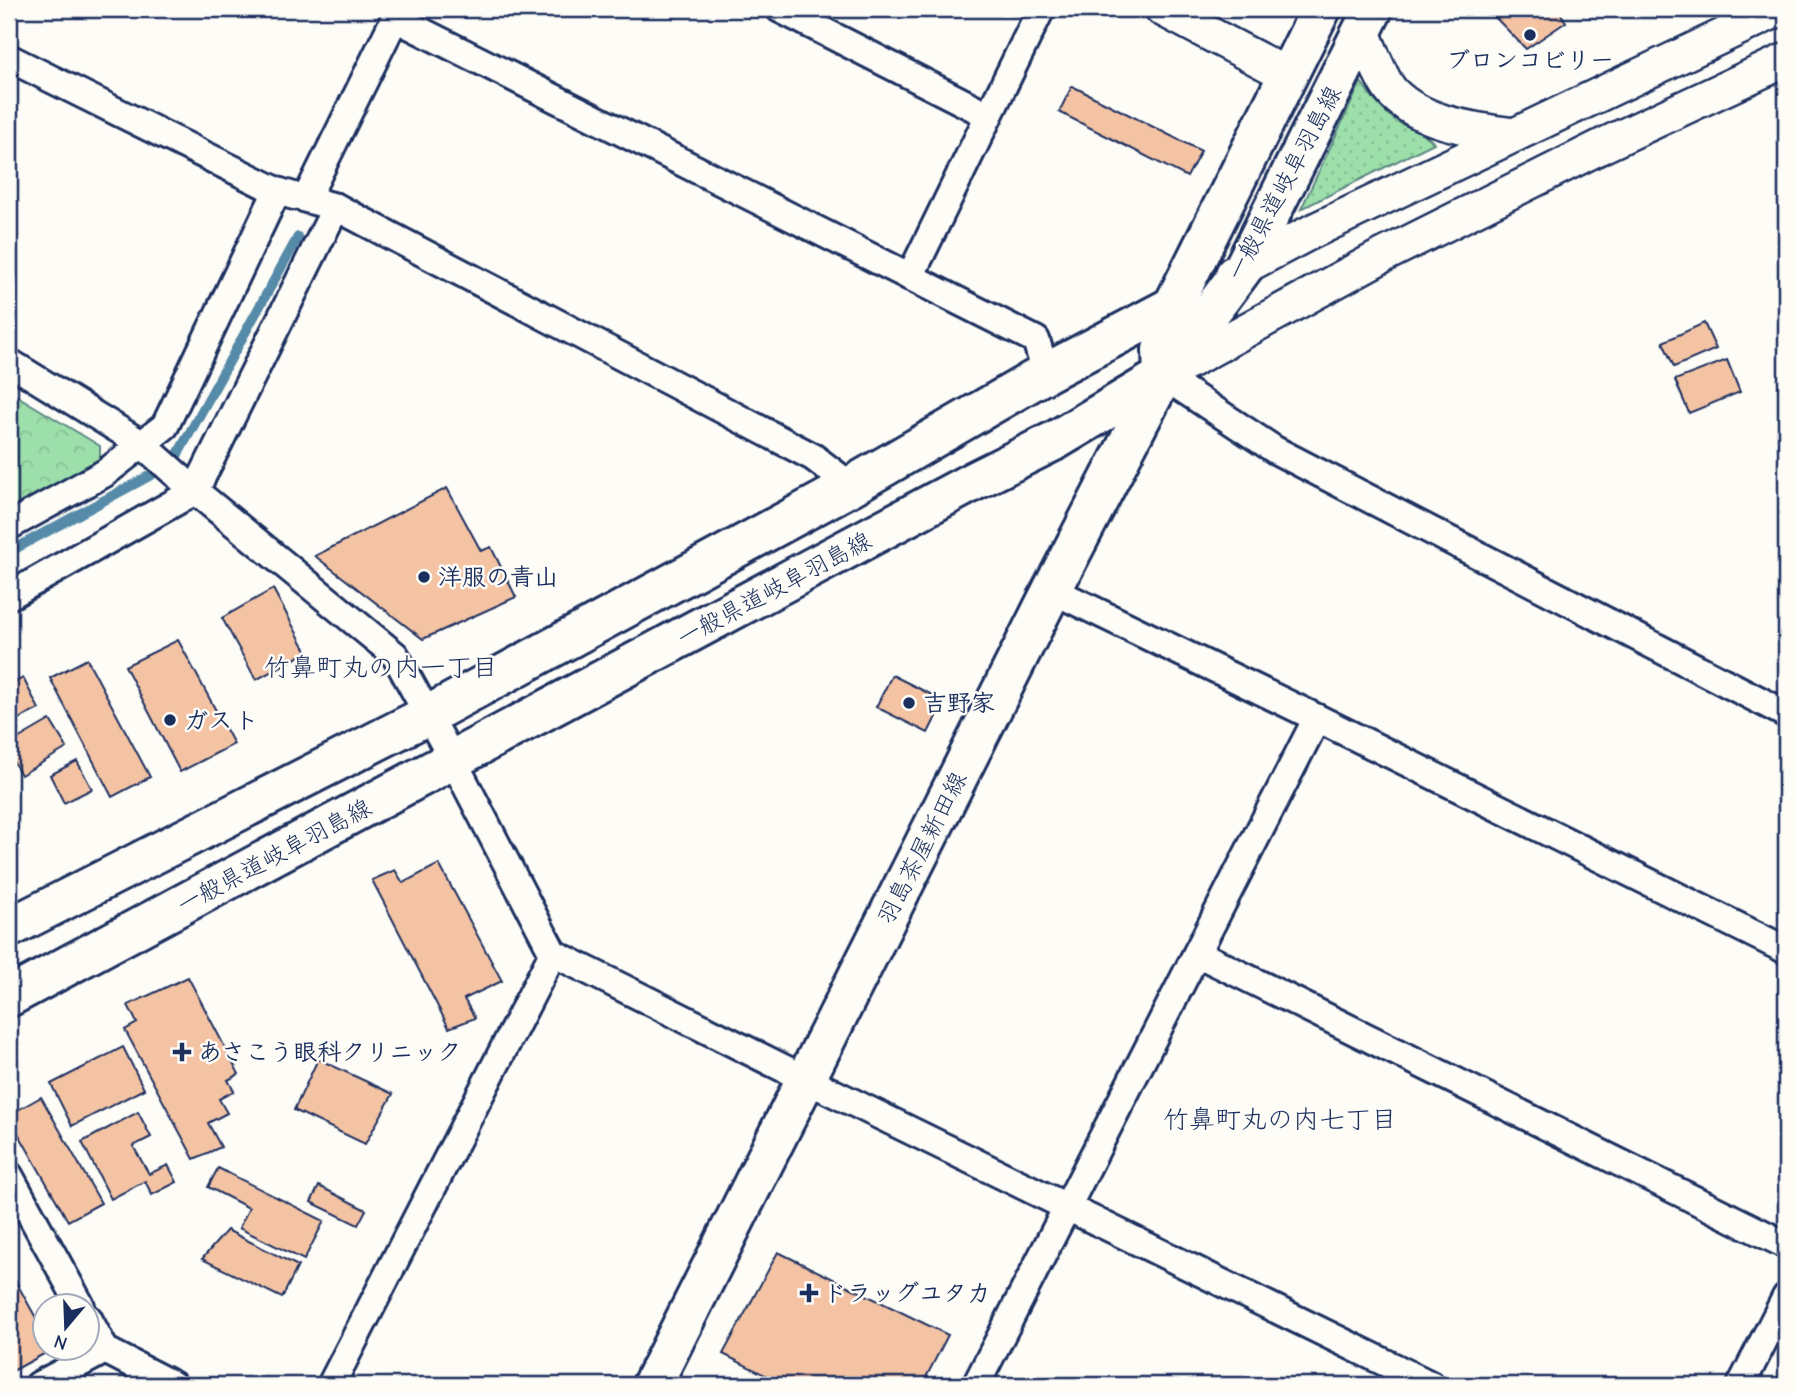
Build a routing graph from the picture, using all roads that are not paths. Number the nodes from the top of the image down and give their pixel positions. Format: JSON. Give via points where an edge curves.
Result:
{"nodes":[{"id":1,"x":780,"y":9,"type":"edge"},
{"id":2,"x":1041,"y":9,"type":"edge"},
{"id":3,"x":1162,"y":9,"type":"edge"},
{"id":4,"x":1321,"y":9,"type":"edge"},
{"id":5,"x":1779,"y":9,"type":"edge"},
{"id":6,"x":389,"y":12,"type":"edge"},
{"id":7,"x":1368,"y":19,"type":"edge"},
{"id":8,"x":9,"y":58,"type":"edge"},
{"id":9,"x":1786,"y":60,"type":"edge"},
{"id":10,"x":1288,"y":75,"type":"junction"},
{"id":11,"x":1331,"y":93,"type":"junction"},
{"id":12,"x":988,"y":115,"type":"junction"},
{"id":13,"x":1513,"y":135,"type":"junction"},
{"id":14,"x":277,"y":191,"type":"junction"},
{"id":15,"x":306,"y":199,"type":"junction"},
{"id":16,"x":336,"y":206,"type":"junction"},
{"id":17,"x":1244,"y":267,"type":"junction"},
{"id":18,"x":910,"y":277,"type":"junction"},
{"id":19,"x":1173,"y":306,"type":"junction"},
{"id":20,"x":9,"y":362,"type":"edge"},
{"id":21,"x":1046,"y":373,"type":"junction"},
{"id":22,"x":1163,"y":376,"type":"junction"},
{"id":23,"x":149,"y":450,"type":"junction"},
{"id":24,"x":187,"y":484,"type":"junction"},
{"id":25,"x":851,"y":486,"type":"junction"},
{"id":26,"x":9,"y":526,"type":"edge"},
{"id":27,"x":1052,"y":590,"type":"junction"},
{"id":28,"x":9,"y":596,"type":"edge"},
{"id":29,"x":1786,"y":714,"type":"edge"},
{"id":30,"x":428,"y":715,"type":"junction"},
{"id":31,"x":1317,"y":718,"type":"junction"},
{"id":32,"x":453,"y":760,"type":"junction"},
{"id":33,"x":9,"y":928,"type":"edge"},
{"id":34,"x":1786,"y":950,"type":"edge"},
{"id":35,"x":553,"y":953,"type":"junction"},
{"id":36,"x":1196,"y":953,"type":"junction"},
{"id":37,"x":9,"y":998,"type":"edge"},
{"id":38,"x":805,"y":1079,"type":"junction"},
{"id":39,"x":9,"y":1175,"type":"edge"},
{"id":40,"x":1067,"y":1206,"type":"junction"},
{"id":41,"x":1786,"y":1245,"type":"edge"},
{"id":42,"x":73,"y":1292,"type":"edge"},
{"id":43,"x":1786,"y":1297,"type":"edge"},
{"id":44,"x":102,"y":1343,"type":"edge"},
{"id":45,"x":106,"y":1350,"type":"junction"},
{"id":46,"x":39,"y":1385,"type":"edge"},
{"id":47,"x":173,"y":1385,"type":"edge"},
{"id":48,"x":331,"y":1385,"type":"edge"},
{"id":49,"x":652,"y":1385,"type":"edge"},
{"id":50,"x":976,"y":1385,"type":"edge"},
{"id":51,"x":1431,"y":1385,"type":"edge"},
{"id":52,"x":1741,"y":1385,"type":"edge"}],
"edges":[{"from":1,"to":12,"type":"street"},
{"from":2,"to":12,"type":"street"},
{"from":3,"to":10,"type":"street"},
{"from":4,"to":10,"type":"main road","name":"一般県道岐阜羽島線"},
{"from":5,"to":13,"type":"street"},
{"from":6,"to":15,"type":"street"},
{"from":6,"to":18,"type":"street"},
{"from":7,"to":11,"type":"main road","name":"一般県道岐阜羽島線"},
{"from":7,"to":13,"type":"street","via":[[1392,93],[1421,113],[1461,127]]},
{"from":8,"to":14,"type":"street"},
{"from":9,"to":22,"type":"street","via":[[1380,257]]},
{"from":10,"to":11,"type":"street"},
{"from":10,"to":19,"type":"main road","name":"一般県道岐阜羽島線"},
{"from":11,"to":17,"type":"main road","name":"一般県道岐阜羽島線"},
{"from":12,"to":18,"type":"street"},
{"from":13,"to":17,"type":"street"},
{"from":14,"to":15,"type":"street"},
{"from":14,"to":23,"type":"street","via":[[165,426]]},
{"from":15,"to":16,"type":"street"},
{"from":16,"to":24,"type":"street"},
{"from":16,"to":25,"type":"street","via":[[813,457]]},
{"from":17,"to":19,"type":"street"},
{"from":17,"to":22,"type":"main road","name":"一般県道岐阜羽島線"},
{"from":18,"to":21,"type":"street","via":[[1036,340]]},
{"from":19,"to":21,"type":"main road"},
{"from":19,"to":22,"type":"main road","name":"羽島茶屋新田線","via":[[1162,350]]},
{"from":20,"to":23,"type":"street"},
{"from":21,"to":25,"type":"main road"},
{"from":22,"to":27,"type":"main road","name":"羽島茶屋新田線"},
{"from":22,"to":29,"type":"street","via":[[1275,450]]},
{"from":22,"to":32,"type":"main road","name":"一般県道岐阜羽島線","via":[[1056,440]]},
{"from":23,"to":24,"type":"street"},
{"from":23,"to":26,"type":"street"},
{"from":24,"to":28,"type":"street"},
{"from":24,"to":30,"type":"street","via":[[395,655]]},
{"from":25,"to":30,"type":"main road"},
{"from":27,"to":31,"type":"street"},
{"from":27,"to":38,"type":"main road","name":"羽島茶屋新田線"},
{"from":30,"to":32,"type":"street"},
{"from":30,"to":33,"type":"main road"},
{"from":31,"to":34,"type":"street"},
{"from":31,"to":36,"type":"street"},
{"from":32,"to":35,"type":"street"},
{"from":32,"to":37,"type":"main road","name":"一般県道岐阜羽島線"},
{"from":35,"to":38,"type":"street"},
{"from":35,"to":48,"type":"street"},
{"from":36,"to":40,"type":"street"},
{"from":36,"to":41,"type":"street"},
{"from":38,"to":40,"type":"street"},
{"from":38,"to":49,"type":"main road","name":"羽島茶屋新田線"},
{"from":39,"to":42,"type":"street"},
{"from":40,"to":50,"type":"street"},
{"from":40,"to":51,"type":"street"},
{"from":43,"to":52,"type":"street"},
{"from":44,"to":45,"type":"street"},
{"from":45,"to":46,"type":"street"},
{"from":45,"to":47,"type":"street"}]}
